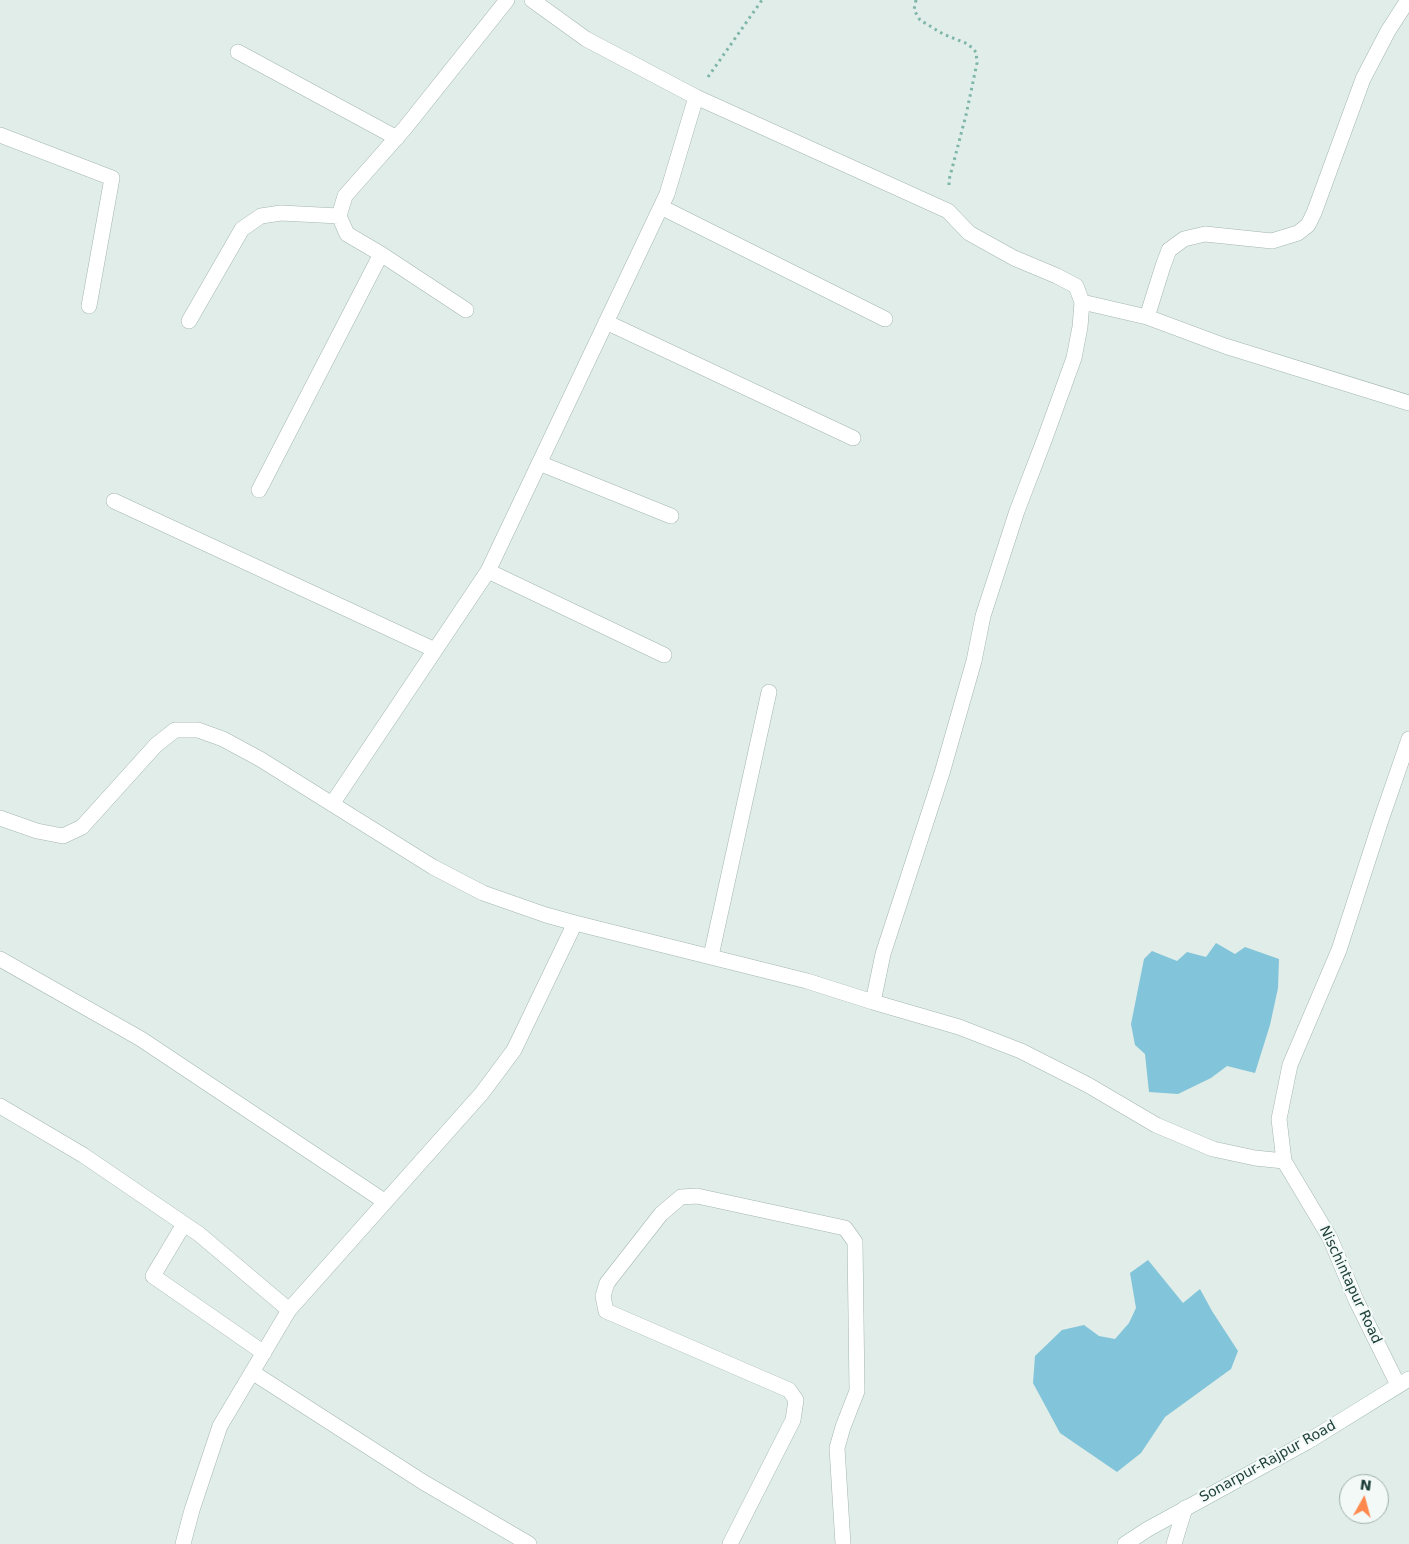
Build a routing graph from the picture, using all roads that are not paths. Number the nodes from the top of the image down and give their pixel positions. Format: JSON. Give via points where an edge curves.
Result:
{"nodes":[{"id":1,"x":507,"y":0,"type":"edge"},
{"id":2,"x":532,"y":0,"type":"edge"},
{"id":3,"x":1408,"y":0,"type":"edge"},
{"id":4,"x":238,"y":52,"type":"dead end"},
{"id":5,"x":696,"y":97,"type":"junction"},
{"id":6,"x":0,"y":135,"type":"edge"},
{"id":7,"x":397,"y":138,"type":"junction"},
{"id":8,"x":661,"y":207,"type":"junction"},
{"id":9,"x":339,"y":216,"type":"junction"},
{"id":10,"x":382,"y":254,"type":"junction"},
{"id":11,"x":1082,"y":302,"type":"junction"},
{"id":12,"x":89,"y":306,"type":"dead end"},
{"id":13,"x":466,"y":310,"type":"dead end"},
{"id":14,"x":1147,"y":317,"type":"junction"},
{"id":15,"x":885,"y":319,"type":"dead end"},
{"id":16,"x":189,"y":321,"type":"dead end"},
{"id":17,"x":606,"y":322,"type":"junction"},
{"id":18,"x":1409,"y":403,"type":"edge"},
{"id":19,"x":853,"y":438,"type":"dead end"},
{"id":20,"x":539,"y":463,"type":"junction"},
{"id":21,"x":259,"y":490,"type":"dead end"},
{"id":22,"x":114,"y":501,"type":"dead end"},
{"id":23,"x":671,"y":516,"type":"dead end"},
{"id":24,"x":488,"y":571,"type":"junction"},
{"id":25,"x":434,"y":650,"type":"junction"},
{"id":26,"x":664,"y":655,"type":"dead end"},
{"id":27,"x":769,"y":692,"type":"dead end"},
{"id":28,"x":1409,"y":739,"type":"edge"},
{"id":29,"x":332,"y":804,"type":"junction"},
{"id":30,"x":0,"y":818,"type":"edge"},
{"id":31,"x":575,"y":923,"type":"junction"},
{"id":32,"x":711,"y":956,"type":"junction"},
{"id":33,"x":0,"y":959,"type":"edge"},
{"id":34,"x":873,"y":1002,"type":"junction"},
{"id":35,"x":0,"y":1106,"type":"edge"},
{"id":36,"x":1284,"y":1161,"type":"junction"},
{"id":37,"x":384,"y":1201,"type":"junction"},
{"id":38,"x":184,"y":1224,"type":"junction"},
{"id":39,"x":289,"y":1310,"type":"junction"},
{"id":40,"x":264,"y":1353,"type":"junction"},
{"id":41,"x":252,"y":1372,"type":"junction"},
{"id":42,"x":1404,"y":1382,"type":"edge"},
{"id":43,"x":1185,"y":1508,"type":"junction"},
{"id":44,"x":183,"y":1544,"type":"edge"},
{"id":45,"x":529,"y":1544,"type":"edge"},
{"id":46,"x":730,"y":1544,"type":"edge"},
{"id":47,"x":843,"y":1544,"type":"edge"},
{"id":48,"x":1126,"y":1544,"type":"edge"},
{"id":49,"x":1174,"y":1544,"type":"edge"}],
"edges":[{"from":1,"to":7,"type":"street"},
{"from":2,"to":5,"type":"street","via":[[586,39]]},
{"from":3,"to":14,"type":"street","via":[[1363,79],[1308,225],[1298,233],[1272,241],[1205,234],[1184,238],[1170,250]]},
{"from":4,"to":7,"type":"street"},
{"from":5,"to":8,"type":"street"},
{"from":5,"to":11,"type":"street","via":[[948,210],[969,233],[1076,286]]},
{"from":6,"to":12,"type":"street","via":[[112,178]]},
{"from":7,"to":9,"type":"street","via":[[345,196]]},
{"from":8,"to":15,"type":"street"},
{"from":8,"to":17,"type":"street"},
{"from":9,"to":10,"type":"street","via":[[347,234]]},
{"from":9,"to":16,"type":"street","via":[[281,213],[261,216],[242,229]]},
{"from":10,"to":13,"type":"street"},
{"from":10,"to":21,"type":"street"},
{"from":11,"to":14,"type":"street"},
{"from":11,"to":34,"type":"street","via":[[1074,358],[1017,511],[983,616],[974,662],[883,954]]},
{"from":14,"to":18,"type":"street","via":[[1225,346]]},
{"from":17,"to":19,"type":"street"},
{"from":17,"to":20,"type":"street"},
{"from":20,"to":23,"type":"street"},
{"from":20,"to":24,"type":"street"},
{"from":22,"to":25,"type":"street"},
{"from":24,"to":25,"type":"street"},
{"from":24,"to":26,"type":"street"},
{"from":25,"to":29,"type":"street"},
{"from":27,"to":32,"type":"street"},
{"from":28,"to":36,"type":"street","via":[[1339,950],[1290,1065],[1279,1119]]},
{"from":29,"to":30,"type":"street","via":[[223,739],[198,730],[175,730],[156,745],[82,827],[63,836]]},
{"from":29,"to":31,"type":"street","via":[[433,867],[483,893]]},
{"from":31,"to":32,"type":"street"},
{"from":31,"to":37,"type":"street","via":[[514,1050],[482,1093]]},
{"from":32,"to":34,"type":"street"},
{"from":33,"to":37,"type":"street","via":[[142,1040]]},
{"from":34,"to":36,"type":"street","via":[[1021,1051],[1156,1125],[1212,1149]]},
{"from":35,"to":38,"type":"street","via":[[83,1155]]},
{"from":36,"to":42,"type":"street","name":"Nischintapur Road","via":[[1330,1238],[1356,1300]]},
{"from":37,"to":39,"type":"street"},
{"from":38,"to":39,"type":"street"},
{"from":38,"to":40,"type":"street","via":[[153,1276]]},
{"from":39,"to":40,"type":"street"},
{"from":40,"to":41,"type":"street"},
{"from":41,"to":44,"type":"street","via":[[220,1426]]},
{"from":41,"to":45,"type":"street","via":[[423,1482]]},
{"from":42,"to":43,"type":"street","name":"Sonarpur-Rajpur Road","via":[[1307,1442]]},
{"from":43,"to":48,"type":"street","name":"Sonarpur-Rajpur Road"},
{"from":43,"to":49,"type":"street"},
{"from":46,"to":47,"type":"street","via":[[793,1420],[796,1400],[789,1390],[606,1311],[603,1296],[607,1282],[660,1214],[681,1197],[696,1196],[845,1228],[855,1242],[857,1391],[838,1448]]}]}
